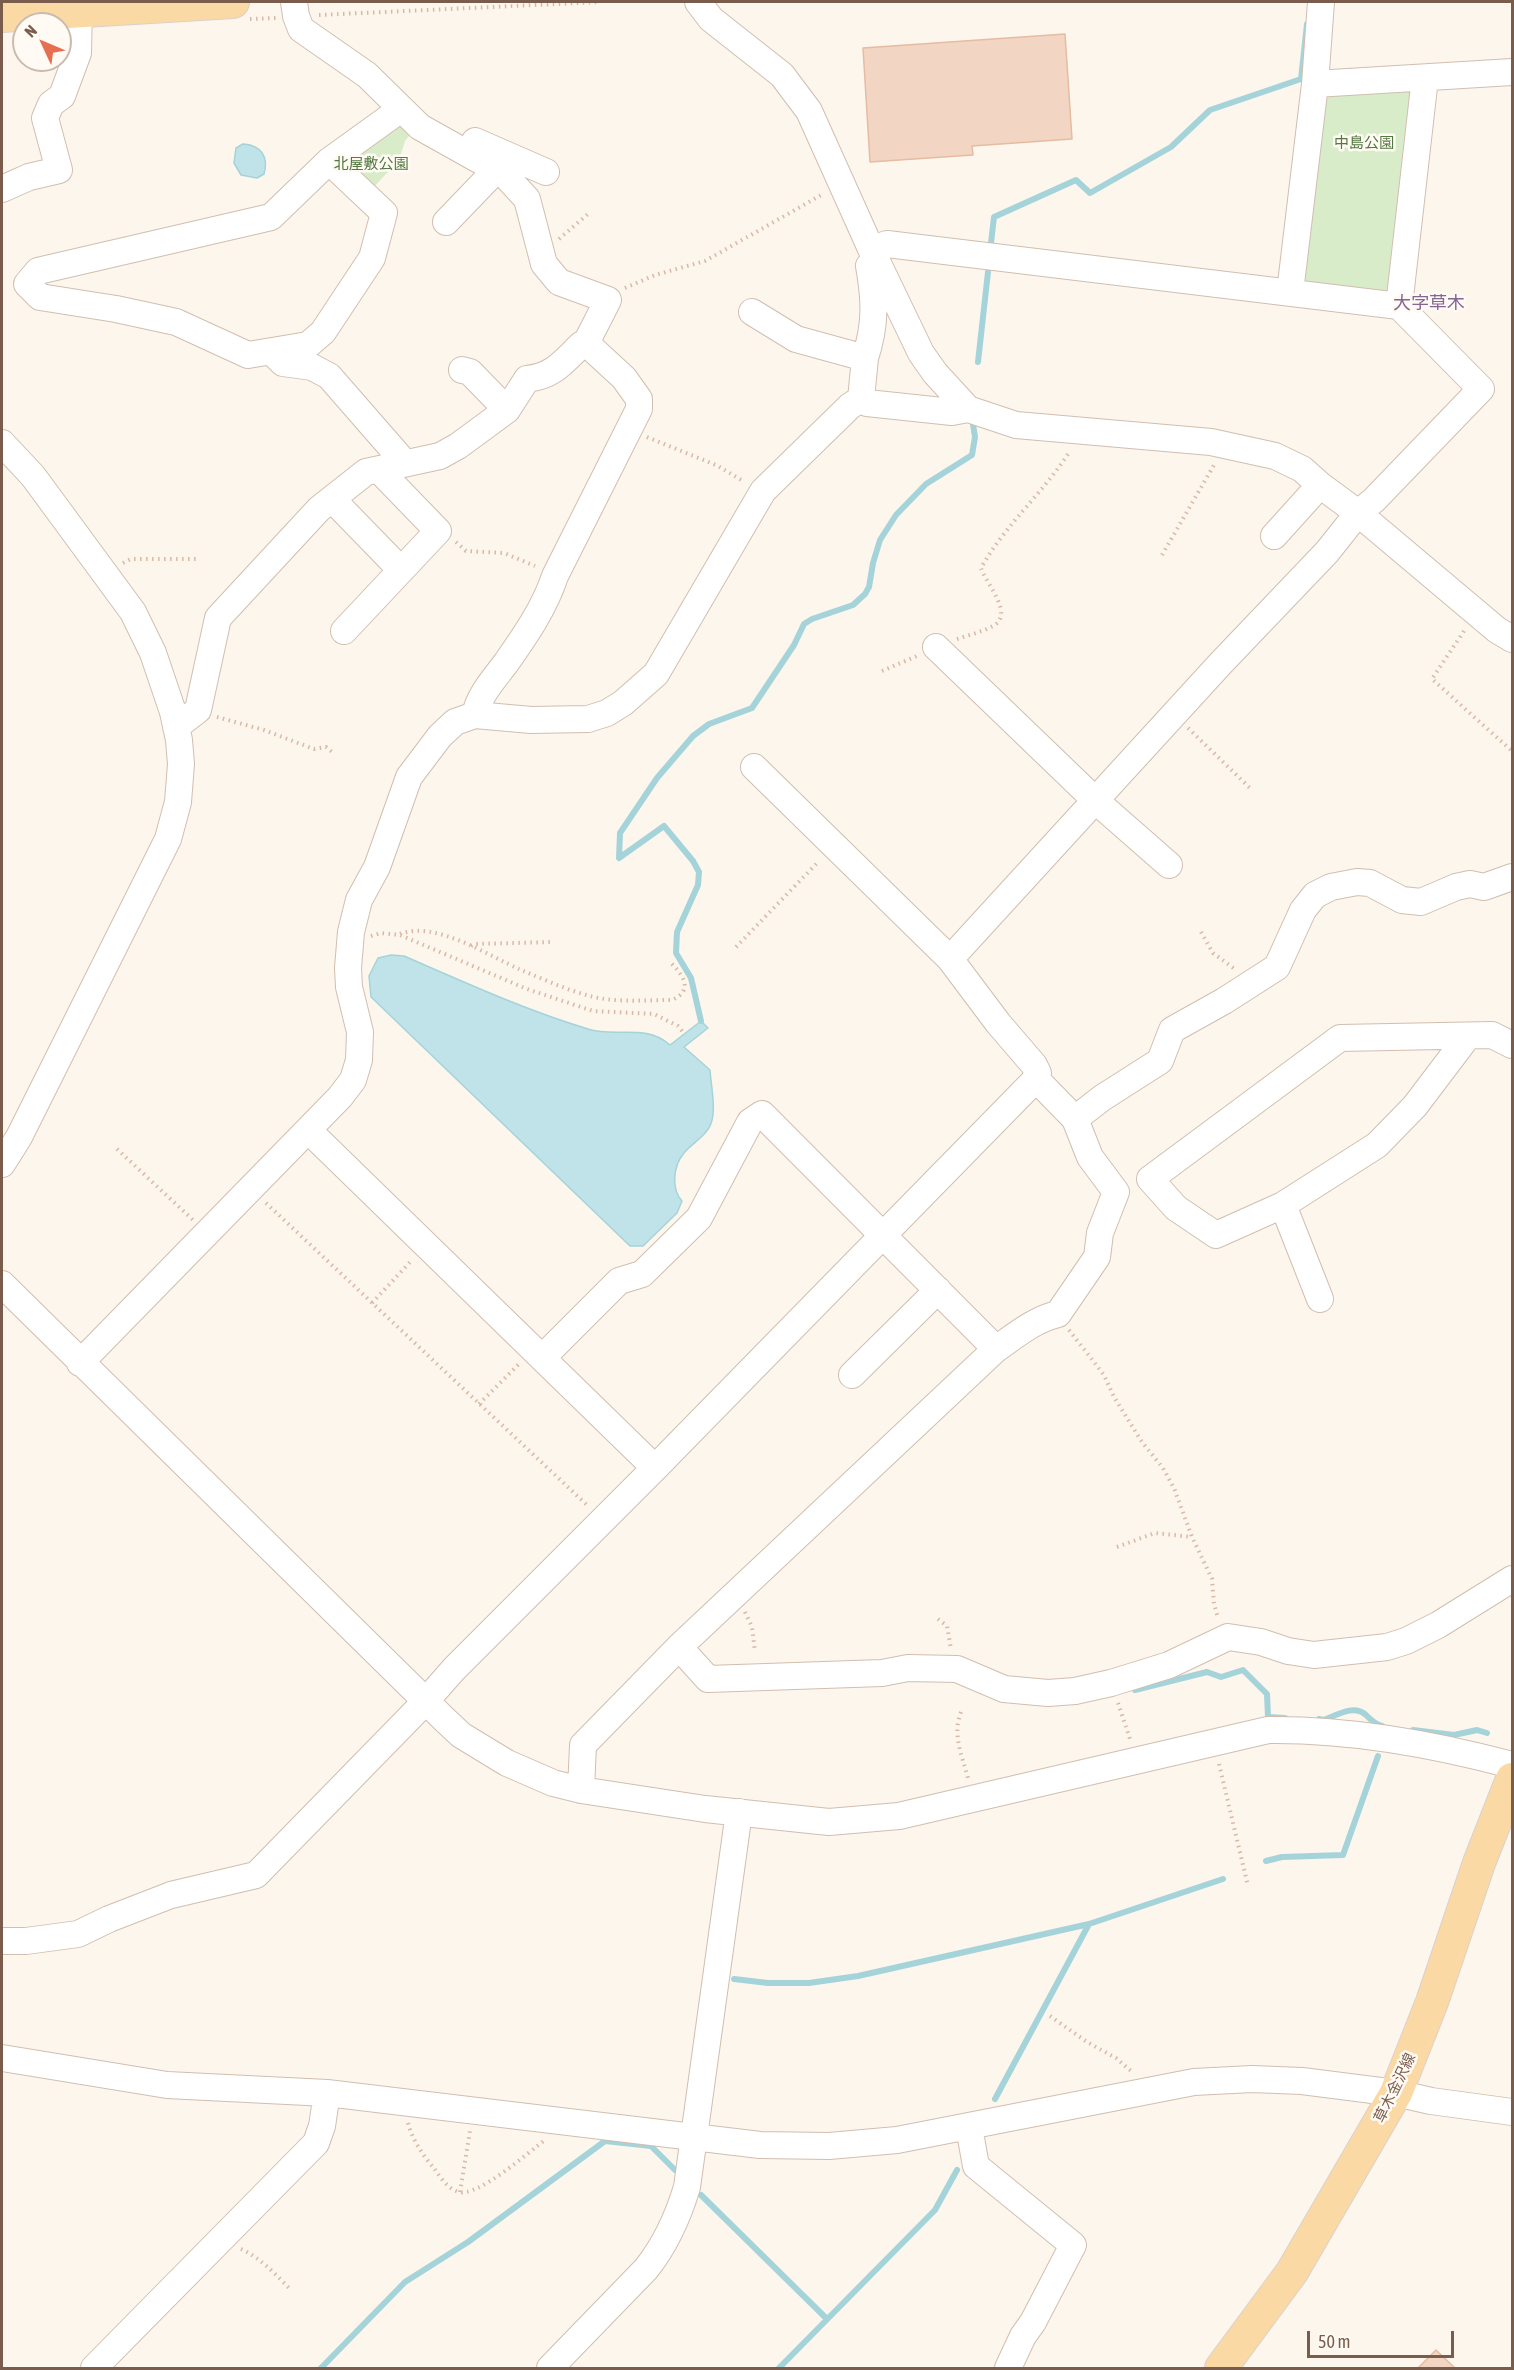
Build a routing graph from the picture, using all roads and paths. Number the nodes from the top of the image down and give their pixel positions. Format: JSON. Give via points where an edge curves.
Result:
{"nodes":[{"id":1,"x":600,"y":2,"type":"edge"},
{"id":2,"x":698,"y":2,"type":"edge"},
{"id":3,"x":1321,"y":2,"type":"edge"},
{"id":4,"x":295,"y":9,"type":"edge"},
{"id":5,"x":79,"y":10,"type":"junction"},
{"id":6,"x":236,"y":11,"type":"edge"},
{"id":7,"x":2,"y":16,"type":"edge"},
{"id":8,"x":1512,"y":72,"type":"edge"},
{"id":9,"x":1425,"y":78,"type":"junction"},
{"id":10,"x":1315,"y":84,"type":"junction"},
{"id":11,"x":401,"y":109,"type":"junction"},
{"id":12,"x":440,"y":137,"type":"junction"},
{"id":13,"x":329,"y":161,"type":"junction"},
{"id":14,"x":496,"y":170,"type":"junction"},
{"id":15,"x":546,"y":172,"type":"dead end"},
{"id":16,"x":842,"y":183,"type":"junction"},
{"id":17,"x":2,"y":189,"type":"edge"},
{"id":18,"x":588,"y":214,"type":"dead end"},
{"id":19,"x":446,"y":222,"type":"dead end"},
{"id":20,"x":540,"y":248,"type":"junction"},
{"id":21,"x":873,"y":254,"type":"junction"},
{"id":22,"x":1290,"y":292,"type":"junction"},
{"id":23,"x":608,"y":300,"type":"junction"},
{"id":24,"x":1399,"y":306,"type":"junction"},
{"id":25,"x":753,"y":312,"type":"dead end"},
{"id":26,"x":586,"y":343,"type":"junction"},
{"id":27,"x":272,"y":351,"type":"junction"},
{"id":28,"x":866,"y":358,"type":"junction"},
{"id":29,"x":462,"y":370,"type":"dead end"},
{"id":30,"x":861,"y":399,"type":"junction"},
{"id":31,"x":968,"y":409,"type":"junction"},
{"id":32,"x":507,"y":410,"type":"junction"},
{"id":33,"x":628,"y":429,"type":"junction"},
{"id":34,"x":1082,"y":431,"type":"junction"},
{"id":35,"x":2,"y":443,"type":"edge"},
{"id":36,"x":1223,"y":445,"type":"junction"},
{"id":37,"x":404,"y":462,"type":"junction"},
{"id":38,"x":379,"y":470,"type":"junction"},
{"id":39,"x":1320,"y":485,"type":"junction"},
{"id":40,"x":760,"y":494,"type":"junction"},
{"id":41,"x":332,"y":499,"type":"junction"},
{"id":42,"x":1358,"y":513,"type":"junction"},
{"id":43,"x":438,"y":531,"type":"junction"},
{"id":44,"x":1274,"y":536,"type":"dead end"},
{"id":45,"x":1162,"y":555,"type":"dead end"},
{"id":46,"x":200,"y":559,"type":"dead end"},
{"id":47,"x":401,"y":570,"type":"junction"},
{"id":48,"x":105,"y":573,"type":"junction"},
{"id":49,"x":555,"y":576,"type":"junction"},
{"id":50,"x":1476,"y":612,"type":"junction"},
{"id":51,"x":344,"y":631,"type":"dead end"},
{"id":52,"x":1512,"y":639,"type":"edge"},
{"id":53,"x":936,"y":647,"type":"junction"},
{"id":54,"x":882,"y":671,"type":"dead end"},
{"id":55,"x":1175,"y":714,"type":"junction"},
{"id":56,"x":475,"y":715,"type":"junction"},
{"id":57,"x":186,"y":720,"type":"junction"},
{"id":58,"x":1512,"y":751,"type":"edge"},
{"id":59,"x":332,"y":752,"type":"dead end"},
{"id":60,"x":754,"y":767,"type":"dead end"},
{"id":61,"x":1252,"y":790,"type":"dead end"},
{"id":62,"x":1096,"y":801,"type":"junction"},
{"id":63,"x":834,"y":845,"type":"junction"},
{"id":64,"x":1168,"y":865,"type":"dead end"},
{"id":65,"x":1512,"y":877,"type":"edge"},
{"id":66,"x":1201,"y":932,"type":"dead end"},
{"id":67,"x":400,"y":935,"type":"junction"},
{"id":68,"x":350,"y":942,"type":"junction"},
{"id":69,"x":553,"y":942,"type":"dead end"},
{"id":70,"x":471,"y":946,"type":"junction"},
{"id":71,"x":736,"y":947,"type":"dead end"},
{"id":72,"x":950,"y":959,"type":"junction"},
{"id":73,"x":670,"y":962,"type":"dead end"},
{"id":74,"x":1250,"y":985,"type":"junction"},
{"id":75,"x":683,"y":1032,"type":"dead end"},
{"id":76,"x":1468,"y":1036,"type":"junction"},
{"id":77,"x":1512,"y":1045,"type":"edge"},
{"id":78,"x":1036,"y":1079,"type":"junction"},
{"id":79,"x":1076,"y":1119,"type":"junction"},
{"id":80,"x":308,"y":1130,"type":"junction"},
{"id":81,"x":117,"y":1149,"type":"dead end"},
{"id":82,"x":2,"y":1164,"type":"edge"},
{"id":83,"x":250,"y":1188,"type":"junction"},
{"id":84,"x":1283,"y":1205,"type":"junction"},
{"id":85,"x":206,"y":1233,"type":"junction"},
{"id":86,"x":883,"y":1235,"type":"junction"},
{"id":87,"x":426,"y":1245,"type":"junction"},
{"id":88,"x":2,"y":1284,"type":"edge"},
{"id":89,"x":938,"y":1290,"type":"junction"},
{"id":90,"x":1320,"y":1299,"type":"dead end"},
{"id":91,"x":372,"y":1303,"type":"junction"},
{"id":92,"x":1055,"y":1315,"type":"junction"},
{"id":93,"x":996,"y":1349,"type":"junction"},
{"id":94,"x":537,"y":1354,"type":"junction"},
{"id":95,"x":80,"y":1363,"type":"junction"},
{"id":96,"x":852,"y":1375,"type":"dead end"},
{"id":97,"x":479,"y":1404,"type":"junction"},
{"id":98,"x":655,"y":1468,"type":"junction"},
{"id":99,"x":603,"y":1520,"type":"junction"},
{"id":100,"x":1192,"y":1537,"type":"junction"},
{"id":101,"x":1117,"y":1547,"type":"dead end"},
{"id":102,"x":1512,"y":1579,"type":"edge"},
{"id":103,"x":731,"y":1598,"type":"junction"},
{"id":104,"x":938,"y":1619,"type":"dead end"},
{"id":105,"x":1227,"y":1637,"type":"junction"},
{"id":106,"x":679,"y":1647,"type":"junction"},
{"id":107,"x":755,"y":1652,"type":"dead end"},
{"id":108,"x":951,"y":1669,"type":"junction"},
{"id":109,"x":1111,"y":1683,"type":"junction"},
{"id":110,"x":425,"y":1701,"type":"junction"},
{"id":111,"x":961,"y":1712,"type":"dead end"},
{"id":112,"x":1214,"y":1741,"type":"junction"},
{"id":113,"x":1137,"y":1760,"type":"junction"},
{"id":114,"x":1512,"y":1765,"type":"edge"},
{"id":115,"x":1512,"y":1779,"type":"edge"},
{"id":116,"x":580,"y":1790,"type":"junction"},
{"id":117,"x":974,"y":1798,"type":"junction"},
{"id":118,"x":739,"y":1812,"type":"junction"},
{"id":119,"x":1248,"y":1886,"type":"dead end"},
{"id":120,"x":2,"y":1941,"type":"edge"},
{"id":121,"x":1050,"y":2016,"type":"dead end"},
{"id":122,"x":2,"y":2058,"type":"edge"},
{"id":123,"x":1141,"y":2092,"type":"junction"},
{"id":124,"x":1396,"y":2093,"type":"junction"},
{"id":125,"x":327,"y":2094,"type":"junction"},
{"id":126,"x":414,"y":2104,"type":"junction"},
{"id":127,"x":474,"y":2111,"type":"junction"},
{"id":128,"x":1512,"y":2112,"type":"edge"},
{"id":129,"x":560,"y":2120,"type":"junction"},
{"id":130,"x":969,"y":2127,"type":"junction"},
{"id":131,"x":694,"y":2137,"type":"junction"},
{"id":132,"x":460,"y":2192,"type":"junction"},
{"id":133,"x":221,"y":2240,"type":"junction"},
{"id":134,"x":291,"y":2290,"type":"dead end"},
{"id":135,"x":94,"y":2368,"type":"edge"},
{"id":136,"x":550,"y":2368,"type":"edge"},
{"id":137,"x":1008,"y":2368,"type":"edge"},
{"id":138,"x":1221,"y":2368,"type":"edge"}],
"edges":[{"from":1,"to":4,"type":"path"},
{"from":2,"to":16,"type":"street","via":[[711,19],[782,75],[809,111]]},
{"from":3,"to":10,"type":"street"},
{"from":4,"to":6,"type":"path"},
{"from":4,"to":11,"type":"street","via":[[301,29],[367,75]]},
{"from":5,"to":6,"type":"main road"},
{"from":5,"to":7,"type":"main road"},
{"from":5,"to":17,"type":"street","via":[[78,53],[62,96],[51,104],[45,118],[59,170]]},
{"from":8,"to":9,"type":"street"},
{"from":9,"to":10,"type":"street"},
{"from":9,"to":24,"type":"street"},
{"from":10,"to":22,"type":"street"},
{"from":11,"to":12,"type":"street","via":[[420,127]]},
{"from":11,"to":13,"type":"street"},
{"from":12,"to":14,"type":"street"},
{"from":12,"to":15,"type":"street","via":[[443,134],[468,138]]},
{"from":13,"to":27,"type":"street","via":[[384,213],[372,258],[323,332],[308,345]]},
{"from":13,"to":27,"type":"street","via":[[271,217],[38,271],[27,284],[40,297],[176,322],[248,355]]},
{"from":14,"to":19,"type":"street"},
{"from":14,"to":20,"type":"street","via":[[527,199]]},
{"from":16,"to":21,"type":"street"},
{"from":16,"to":23,"type":"path","via":[[705,261],[635,283]]},
{"from":18,"to":20,"type":"path","via":[[559,239]]},
{"from":20,"to":23,"type":"street","via":[[544,264],[559,282]]},
{"from":21,"to":22,"type":"street","via":[[887,244]]},
{"from":21,"to":28,"type":"street","via":[[869,266],[874,322]]},
{"from":21,"to":31,"type":"street","via":[[921,353]]},
{"from":22,"to":24,"type":"street"},
{"from":23,"to":26,"type":"street"},
{"from":24,"to":42,"type":"street","via":[[1481,389]]},
{"from":25,"to":28,"type":"street","via":[[796,339]]},
{"from":26,"to":32,"type":"street","via":[[544,377],[526,379]]},
{"from":26,"to":33,"type":"street","via":[[624,378],[639,399],[639,409]]},
{"from":27,"to":37,"type":"street","via":[[283,363],[312,367],[329,376]]},
{"from":28,"to":30,"type":"street"},
{"from":29,"to":32,"type":"street","via":[[470,372]]},
{"from":30,"to":31,"type":"street","via":[[867,403],[952,412]]},
{"from":30,"to":40,"type":"street"},
{"from":31,"to":34,"type":"street","via":[[1017,424]]},
{"from":32,"to":37,"type":"street","via":[[440,456]]},
{"from":33,"to":40,"type":"path","via":[[718,466]]},
{"from":33,"to":49,"type":"street"},
{"from":34,"to":36,"type":"street"},
{"from":34,"to":53,"type":"path","via":[[1054,475],[981,568],[1003,610],[1001,619],[995,625]]},
{"from":35,"to":48,"type":"street","via":[[33,476]]},
{"from":36,"to":39,"type":"street","via":[[1275,456],[1302,469]]},
{"from":36,"to":45,"type":"path"},
{"from":37,"to":38,"type":"street"},
{"from":38,"to":41,"type":"street","via":[[366,472]]},
{"from":38,"to":43,"type":"street"},
{"from":39,"to":42,"type":"street"},
{"from":39,"to":44,"type":"street"},
{"from":40,"to":56,"type":"street","via":[[656,674],[623,704],[588,719],[531,720]]},
{"from":41,"to":47,"type":"street"},
{"from":41,"to":57,"type":"street","via":[[218,618],[198,710]]},
{"from":42,"to":50,"type":"street"},
{"from":42,"to":55,"type":"street","via":[[1327,552]]},
{"from":43,"to":47,"type":"street"},
{"from":43,"to":49,"type":"path","via":[[466,550],[504,553]]},
{"from":46,"to":48,"type":"path","via":[[131,559]]},
{"from":47,"to":51,"type":"street"},
{"from":48,"to":57,"type":"street","via":[[133,612]]},
{"from":49,"to":56,"type":"street","via":[[549,594],[518,645],[478,702]]},
{"from":50,"to":52,"type":"street"},
{"from":50,"to":58,"type":"path","via":[[1432,679]]},
{"from":53,"to":54,"type":"path"},
{"from":53,"to":62,"type":"street"},
{"from":55,"to":61,"type":"path"},
{"from":55,"to":62,"type":"street"},
{"from":56,"to":68,"type":"street","via":[[455,722],[440,736],[410,777],[377,867],[359,900]]},
{"from":57,"to":59,"type":"path","via":[[264,730]]},
{"from":57,"to":82,"type":"street","via":[[178,802],[168,839]]},
{"from":60,"to":63,"type":"street"},
{"from":62,"to":64,"type":"street"},
{"from":62,"to":72,"type":"street"},
{"from":63,"to":71,"type":"path"},
{"from":63,"to":72,"type":"street"},
{"from":65,"to":74,"type":"street","via":[[1484,886],[1470,884],[1421,902],[1402,900],[1370,883],[1331,887],[1315,895],[1303,910],[1277,968]]},
{"from":66,"to":74,"type":"path","via":[[1213,953]]},
{"from":67,"to":68,"type":"path","via":[[381,933]]},
{"from":67,"to":70,"type":"path","via":[[418,930]]},
{"from":67,"to":75,"type":"path","via":[[527,989],[593,1011],[654,1014]]},
{"from":68,"to":80,"type":"street","via":[[349,987],[360,1032],[358,1060],[353,1080]]},
{"from":69,"to":70,"type":"path"},
{"from":70,"to":73,"type":"path","via":[[521,970],[603,999],[679,997],[685,981]]},
{"from":72,"to":78,"type":"street","via":[[1034,1065]]},
{"from":74,"to":79,"type":"street","via":[[1172,1030],[1160,1061]]},
{"from":76,"to":77,"type":"street","via":[[1492,1035]]},
{"from":76,"to":84,"type":"street","via":[[1415,1106],[1377,1146]]},
{"from":76,"to":84,"type":"street","via":[[1340,1038],[1150,1179],[1176,1208],[1216,1235]]},
{"from":78,"to":79,"type":"street"},
{"from":78,"to":86,"type":"street"},
{"from":79,"to":92,"type":"street","via":[[1090,1157],[1116,1192],[1100,1233],[1097,1257]]},
{"from":80,"to":83,"type":"street"},
{"from":80,"to":87,"type":"street"},
{"from":81,"to":85,"type":"path"},
{"from":83,"to":85,"type":"street"},
{"from":83,"to":91,"type":"path"},
{"from":84,"to":90,"type":"street"},
{"from":85,"to":95,"type":"street"},
{"from":86,"to":89,"type":"street"},
{"from":86,"to":94,"type":"street","via":[[762,1114],[750,1122],[699,1218],[642,1274],[619,1281]]},
{"from":86,"to":98,"type":"street"},
{"from":87,"to":91,"type":"path"},
{"from":87,"to":94,"type":"street"},
{"from":88,"to":95,"type":"street"},
{"from":89,"to":93,"type":"street"},
{"from":89,"to":96,"type":"street"},
{"from":91,"to":97,"type":"path"},
{"from":92,"to":93,"type":"street","via":[[1024,1329]]},
{"from":92,"to":100,"type":"path","via":[[1104,1375],[1142,1442],[1163,1468]]},
{"from":93,"to":103,"type":"street"},
{"from":94,"to":97,"type":"path"},
{"from":94,"to":98,"type":"street"},
{"from":95,"to":110,"type":"street"},
{"from":97,"to":99,"type":"path"},
{"from":98,"to":99,"type":"street"},
{"from":99,"to":110,"type":"street"},
{"from":100,"to":101,"type":"path","via":[[1155,1533]]},
{"from":100,"to":105,"type":"path","via":[[1212,1579],[1218,1620]]},
{"from":102,"to":105,"type":"street","via":[[1438,1625],[1387,1647],[1314,1655]]},
{"from":103,"to":106,"type":"street"},
{"from":103,"to":107,"type":"path","via":[[748,1616]]},
{"from":104,"to":108,"type":"path","via":[[950,1635]]},
{"from":105,"to":109,"type":"street","via":[[1169,1665]]},
{"from":106,"to":108,"type":"street","via":[[708,1679]]},
{"from":106,"to":116,"type":"street","via":[[583,1745]]},
{"from":108,"to":109,"type":"street","via":[[1004,1689],[1048,1693]]},
{"from":109,"to":113,"type":"path"},
{"from":110,"to":116,"type":"street","via":[[461,1735],[507,1763]]},
{"from":110,"to":120,"type":"street","via":[[256,1875],[171,1895],[78,1934]]},
{"from":111,"to":117,"type":"path","via":[[956,1734]]},
{"from":112,"to":113,"type":"street"},
{"from":112,"to":114,"type":"street","via":[[1268,1730],[1330,1732],[1451,1749]]},
{"from":112,"to":119,"type":"path"},
{"from":113,"to":117,"type":"street"},
{"from":115,"to":124,"type":"main road","name":"草木金沢線"},
{"from":116,"to":118,"type":"street"},
{"from":117,"to":118,"type":"street","via":[[858,1821],[829,1822]]},
{"from":118,"to":131,"type":"street"},
{"from":121,"to":123,"type":"path","via":[[1116,2058],[1138,2078]]},
{"from":122,"to":125,"type":"street","via":[[167,2085]]},
{"from":123,"to":124,"type":"street","via":[[1194,2082],[1252,2079]]},
{"from":123,"to":130,"type":"street"},
{"from":124,"to":128,"type":"street"},
{"from":124,"to":138,"type":"main road","name":"草木金沢線","via":[[1292,2272]]},
{"from":125,"to":126,"type":"street"},
{"from":125,"to":133,"type":"street","via":[[316,2143]]},
{"from":126,"to":127,"type":"street"},
{"from":126,"to":132,"type":"path","via":[[408,2122],[411,2135],[447,2185]]},
{"from":127,"to":129,"type":"street"},
{"from":127,"to":132,"type":"path"},
{"from":129,"to":131,"type":"street"},
{"from":129,"to":132,"type":"path","via":[[549,2138],[501,2173],[470,2192]]},
{"from":130,"to":131,"type":"street","via":[[897,2140],[829,2146],[760,2145]]},
{"from":130,"to":137,"type":"street","via":[[976,2166],[1073,2245]]},
{"from":131,"to":136,"type":"street","via":[[680,2211],[659,2253]]},
{"from":133,"to":134,"type":"path","via":[[250,2253]]},
{"from":133,"to":135,"type":"street"}]}
